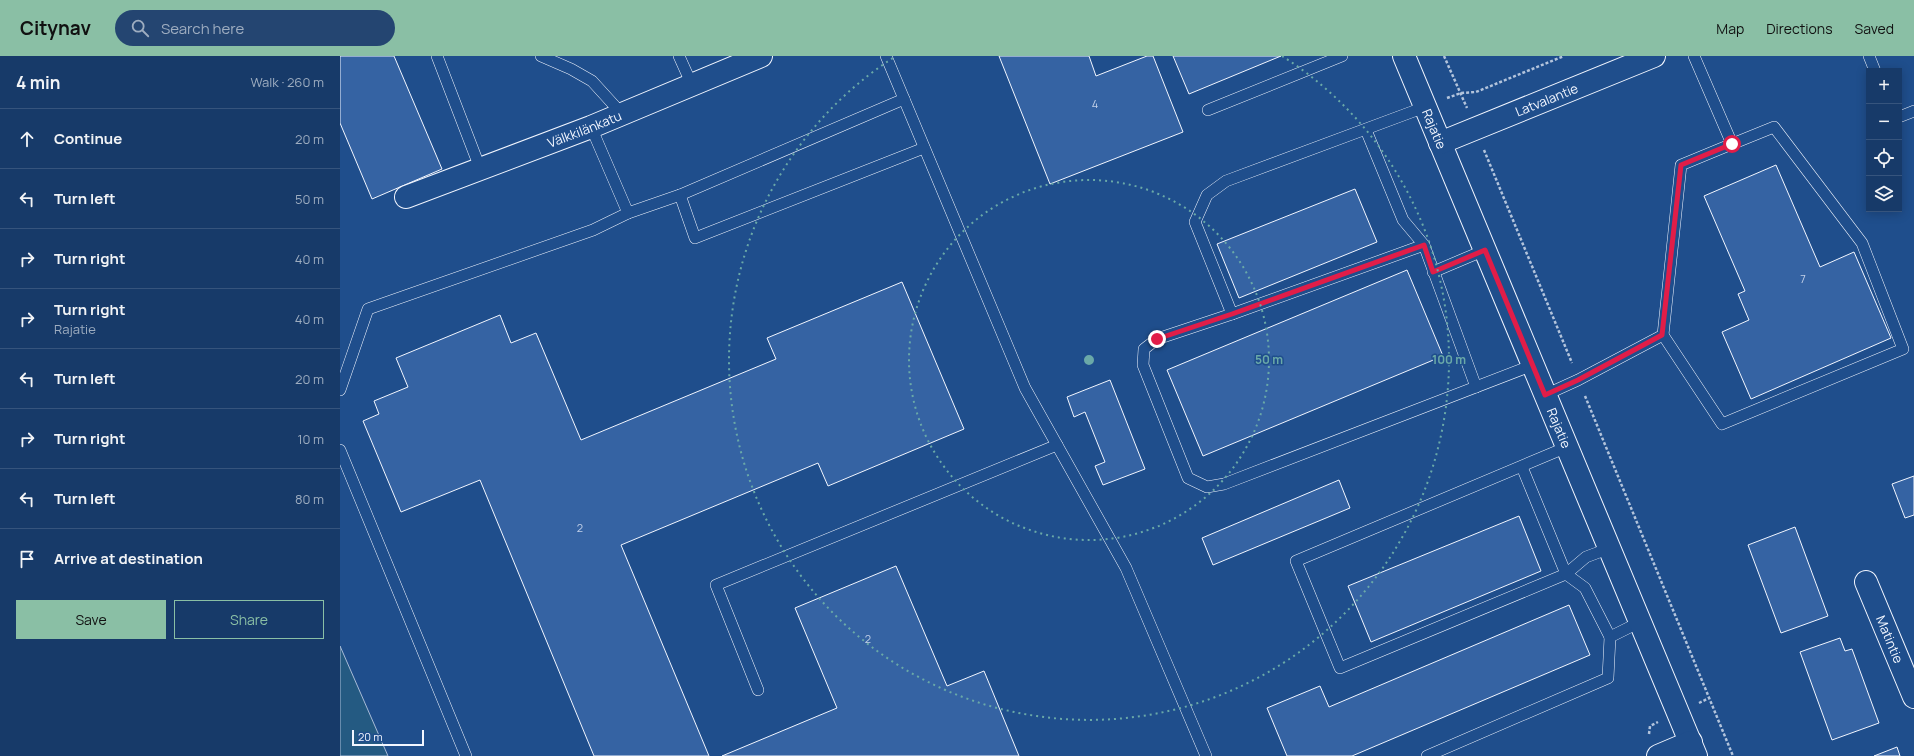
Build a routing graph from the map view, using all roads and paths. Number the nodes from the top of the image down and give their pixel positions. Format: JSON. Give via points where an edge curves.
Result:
{"nodes":[{"id":1,"x":437,"y":56,"type":"edge"},
{"id":2,"x":541,"y":56,"type":"edge"},
{"id":3,"x":679,"y":56,"type":"edge"},
{"id":4,"x":761,"y":56,"type":"edge"},
{"id":5,"x":886,"y":56,"type":"edge"},
{"id":6,"x":1342,"y":56,"type":"edge"},
{"id":7,"x":1404,"y":56,"type":"edge"},
{"id":8,"x":1444,"y":56,"type":"edge"},
{"id":9,"x":1564,"y":56,"type":"edge"},
{"id":10,"x":1654,"y":56,"type":"edge"},
{"id":11,"x":1694,"y":56,"type":"edge"},
{"id":12,"x":1869,"y":56,"type":"edge"},
{"id":13,"x":1874,"y":68,"type":"edge"},
{"id":14,"x":692,"y":85,"type":"junction"},
{"id":15,"x":1461,"y":93,"type":"junction"},
{"id":16,"x":904,"y":99,"type":"junction"},
{"id":17,"x":1425,"y":107,"type":"junction"},
{"id":18,"x":1208,"y":110,"type":"dead end"},
{"id":19,"x":1914,"y":111,"type":"edge"},
{"id":20,"x":622,"y":114,"type":"junction"},
{"id":21,"x":1902,"y":116,"type":"edge"},
{"id":22,"x":591,"y":127,"type":"junction"},
{"id":23,"x":1475,"y":128,"type":"junction"},
{"id":24,"x":1366,"y":130,"type":"junction"},
{"id":25,"x":1440,"y":143,"type":"junction"},
{"id":26,"x":1732,"y":144,"type":"junction"},
{"id":27,"x":924,"y":148,"type":"junction"},
{"id":28,"x":480,"y":168,"type":"junction"},
{"id":29,"x":680,"y":195,"type":"junction"},
{"id":30,"x":406,"y":197,"type":"dead end"},
{"id":31,"x":628,"y":213,"type":"junction"},
{"id":32,"x":1424,"y":245,"type":"junction"},
{"id":33,"x":1485,"y":250,"type":"junction"},
{"id":34,"x":1433,"y":272,"type":"junction"},
{"id":35,"x":1232,"y":314,"type":"junction"},
{"id":36,"x":1662,"y":335,"type":"junction"},
{"id":37,"x":1533,"y":365,"type":"junction"},
{"id":38,"x":1578,"y":380,"type":"junction"},
{"id":39,"x":1476,"y":387,"type":"junction"},
{"id":40,"x":340,"y":390,"type":"edge"},
{"id":41,"x":1545,"y":395,"type":"junction"},
{"id":42,"x":1057,"y":445,"type":"junction"},
{"id":43,"x":1567,"y":447,"type":"junction"},
{"id":44,"x":340,"y":450,"type":"edge"},
{"id":45,"x":1522,"y":467,"type":"junction"},
{"id":46,"x":1610,"y":548,"type":"junction"},
{"id":47,"x":1566,"y":574,"type":"junction"},
{"id":48,"x":1866,"y":582,"type":"dead end"},
{"id":49,"x":1640,"y":622,"type":"junction"},
{"id":50,"x":1610,"y":637,"type":"junction"},
{"id":51,"x":758,"y":690,"type":"dead end"},
{"id":52,"x":1914,"y":697,"type":"edge"},
{"id":53,"x":1694,"y":749,"type":"edge"},
{"id":54,"x":466,"y":756,"type":"edge"},
{"id":55,"x":1206,"y":756,"type":"edge"},
{"id":56,"x":1427,"y":756,"type":"edge"},
{"id":57,"x":1658,"y":756,"type":"edge"},
{"id":58,"x":1733,"y":756,"type":"edge"}],
"edges":[{"from":1,"to":28,"type":"lane"},
{"from":2,"to":20,"type":"lane","via":[[592,81]]},
{"from":3,"to":14,"type":"lane"},
{"from":4,"to":14,"type":"street","name":"Välkkilänkatu"},
{"from":5,"to":16,"type":"lane"},
{"from":6,"to":18,"type":"lane"},
{"from":7,"to":17,"type":"street","name":"Rajatie"},
{"from":8,"to":15,"type":"path"},
{"from":9,"to":15,"type":"path","via":[[1476,92]]},
{"from":10,"to":23,"type":"street","name":"Latvalantie"},
{"from":11,"to":26,"type":"lane"},
{"from":12,"to":13,"type":"lane"},
{"from":14,"to":20,"type":"street","name":"Välkkilänkatu"},
{"from":15,"to":17,"type":"path"},
{"from":15,"to":23,"type":"path"},
{"from":16,"to":27,"type":"lane"},
{"from":16,"to":29,"type":"lane"},
{"from":17,"to":24,"type":"lane"},
{"from":17,"to":25,"type":"street","name":"Rajatie"},
{"from":19,"to":21,"type":"lane"},
{"from":20,"to":22,"type":"street","name":"Välkkilänkatu"},
{"from":22,"to":28,"type":"street","name":"Välkkilänkatu"},
{"from":22,"to":31,"type":"lane"},
{"from":23,"to":25,"type":"street","name":"Latvalantie"},
{"from":23,"to":38,"type":"path"},
{"from":24,"to":32,"type":"lane","via":[[1403,220]]},
{"from":24,"to":35,"type":"lane","via":[[1226,181],[1207,195],[1195,222]]},
{"from":25,"to":33,"type":"street","name":"Rajatie"},
{"from":26,"to":36,"type":"lane","via":[[1681,165]]},
{"from":26,"to":36,"type":"lane","via":[[1774,128],[1862,243],[1903,349],[1722,424]]},
{"from":27,"to":29,"type":"lane","via":[[695,238]]},
{"from":27,"to":42,"type":"lane","via":[[1025,388]]},
{"from":28,"to":30,"type":"street","name":"Välkkilänkatu"},
{"from":29,"to":31,"type":"lane"},
{"from":31,"to":40,"type":"lane","via":[[593,230],[368,309]]},
{"from":32,"to":34,"type":"lane"},
{"from":32,"to":35,"type":"lane"},
{"from":33,"to":34,"type":"lane"},
{"from":33,"to":37,"type":"street","name":"Rajatie"},
{"from":34,"to":39,"type":"lane"},
{"from":35,"to":39,"type":"lane","via":[[1157,339],[1144,349],[1143,365],[1188,478],[1207,487],[1224,484]]},
{"from":36,"to":38,"type":"lane"},
{"from":37,"to":39,"type":"lane"},
{"from":37,"to":41,"type":"street","name":"Rajatie"},
{"from":38,"to":41,"type":"lane"},
{"from":38,"to":58,"type":"path"},
{"from":41,"to":43,"type":"street","name":"Rajatie"},
{"from":42,"to":51,"type":"lane","via":[[716,585]]},
{"from":42,"to":55,"type":"lane","via":[[1126,568]]},
{"from":43,"to":45,"type":"lane"},
{"from":43,"to":46,"type":"street","name":"Rajatie"},
{"from":44,"to":54,"type":"lane"},
{"from":45,"to":47,"type":"lane"},
{"from":45,"to":47,"type":"lane","via":[[1296,561],[1334,654],[1340,668]]},
{"from":46,"to":47,"type":"lane","via":[[1586,557]]},
{"from":46,"to":49,"type":"street","name":"Rajatie"},
{"from":47,"to":50,"type":"lane","via":[[1586,588]]},
{"from":48,"to":52,"type":"street","name":"Matintie"},
{"from":49,"to":50,"type":"lane"},
{"from":49,"to":53,"type":"street","name":"Rajatie"},
{"from":50,"to":56,"type":"lane","via":[[1608,678]]},
{"from":53,"to":57,"type":"street"}]}
